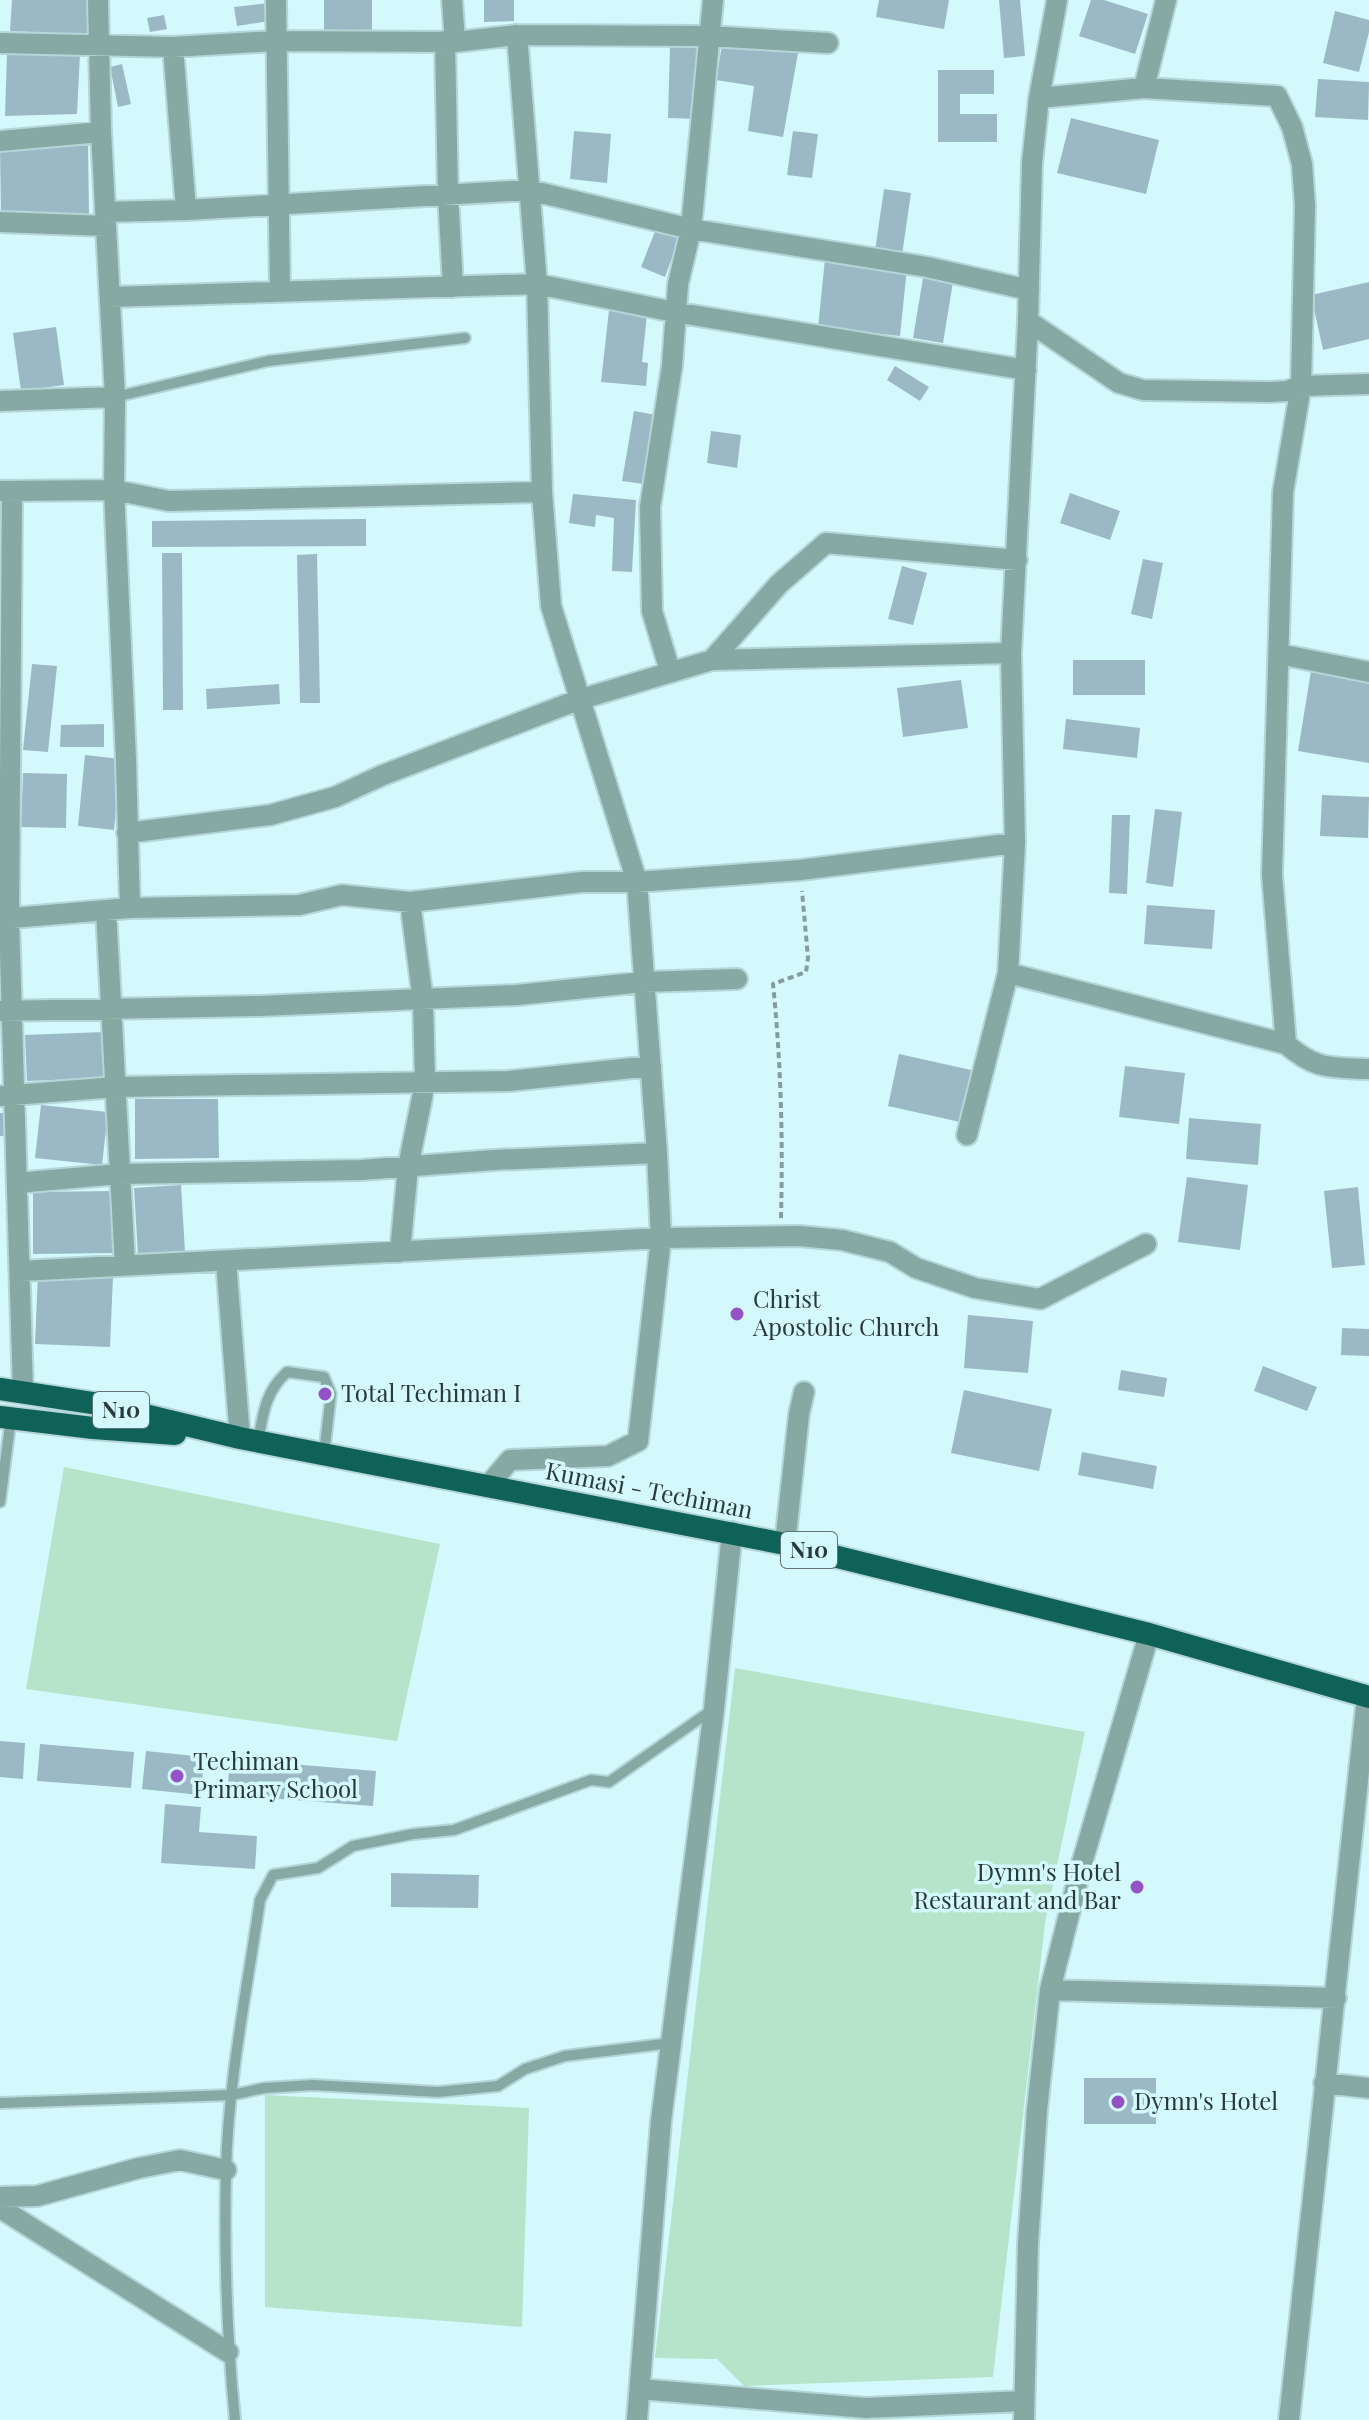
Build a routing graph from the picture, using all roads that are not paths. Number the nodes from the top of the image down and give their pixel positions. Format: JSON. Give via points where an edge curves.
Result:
{"nodes":[{"id":1,"x":98,"y":0,"type":"edge"},
{"id":2,"x":276,"y":0,"type":"edge"},
{"id":3,"x":452,"y":0,"type":"edge"},
{"id":4,"x":713,"y":0,"type":"edge"},
{"id":5,"x":1057,"y":0,"type":"edge"},
{"id":6,"x":1166,"y":0,"type":"edge"},
{"id":7,"x":517,"y":35,"type":"junction"},
{"id":8,"x":708,"y":36,"type":"junction"},
{"id":9,"x":274,"y":41,"type":"junction"},
{"id":10,"x":450,"y":42,"type":"junction"},
{"id":11,"x":0,"y":43,"type":"edge"},
{"id":12,"x":828,"y":43,"type":"dead end"},
{"id":13,"x":99,"y":46,"type":"junction"},
{"id":14,"x":173,"y":47,"type":"junction"},
{"id":15,"x":1144,"y":88,"type":"junction"},
{"id":16,"x":1039,"y":98,"type":"junction"},
{"id":17,"x":101,"y":132,"type":"junction"},
{"id":18,"x":0,"y":141,"type":"edge"},
{"id":19,"x":529,"y":190,"type":"junction"},
{"id":20,"x":448,"y":195,"type":"junction"},
{"id":21,"x":278,"y":204,"type":"junction"},
{"id":22,"x":186,"y":210,"type":"junction"},
{"id":23,"x":106,"y":219,"type":"junction"},
{"id":24,"x":0,"y":222,"type":"edge"},
{"id":25,"x":691,"y":229,"type":"junction"},
{"id":26,"x":537,"y":284,"type":"junction"},
{"id":27,"x":453,"y":287,"type":"junction"},
{"id":28,"x":1029,"y":290,"type":"junction"},
{"id":29,"x":280,"y":291,"type":"junction"},
{"id":30,"x":110,"y":297,"type":"junction"},
{"id":31,"x":674,"y":312,"type":"junction"},
{"id":32,"x":1028,"y":321,"type":"junction"},
{"id":33,"x":465,"y":338,"type":"dead end"},
{"id":34,"x":1026,"y":370,"type":"junction"},
{"id":35,"x":1369,"y":384,"type":"edge"},
{"id":36,"x":1301,"y":386,"type":"junction"},
{"id":37,"x":115,"y":397,"type":"junction"},
{"id":38,"x":0,"y":401,"type":"edge"},
{"id":39,"x":114,"y":490,"type":"junction"},
{"id":40,"x":6,"y":491,"type":"edge"},
{"id":41,"x":542,"y":492,"type":"junction"},
{"id":42,"x":1017,"y":560,"type":"junction"},
{"id":43,"x":1011,"y":653,"type":"junction"},
{"id":44,"x":1279,"y":654,"type":"junction"},
{"id":45,"x":712,"y":660,"type":"junction"},
{"id":46,"x":670,"y":671,"type":"junction"},
{"id":47,"x":1369,"y":672,"type":"edge"},
{"id":48,"x":578,"y":700,"type":"junction"},
{"id":49,"x":127,"y":833,"type":"junction"},
{"id":50,"x":1015,"y":843,"type":"junction"},
{"id":51,"x":637,"y":882,"type":"junction"},
{"id":52,"x":410,"y":902,"type":"junction"},
{"id":53,"x":130,"y":908,"type":"junction"},
{"id":54,"x":106,"y":910,"type":"junction"},
{"id":55,"x":5,"y":919,"type":"edge"},
{"id":56,"x":1008,"y":973,"type":"junction"},
{"id":57,"x":737,"y":979,"type":"dead end"},
{"id":58,"x":643,"y":982,"type":"junction"},
{"id":59,"x":421,"y":999,"type":"junction"},
{"id":60,"x":111,"y":1009,"type":"junction"},
{"id":61,"x":6,"y":1011,"type":"edge"},
{"id":62,"x":1286,"y":1044,"type":"junction"},
{"id":63,"x":651,"y":1066,"type":"junction"},
{"id":64,"x":1369,"y":1069,"type":"edge"},
{"id":65,"x":425,"y":1083,"type":"junction"},
{"id":66,"x":116,"y":1087,"type":"junction"},
{"id":67,"x":7,"y":1095,"type":"edge"},
{"id":68,"x":967,"y":1135,"type":"dead end"},
{"id":69,"x":657,"y":1153,"type":"junction"},
{"id":70,"x":408,"y":1167,"type":"junction"},
{"id":71,"x":119,"y":1174,"type":"junction"},
{"id":72,"x":17,"y":1183,"type":"junction"},
{"id":73,"x":661,"y":1238,"type":"junction"},
{"id":74,"x":1146,"y":1244,"type":"dead end"},
{"id":75,"x":400,"y":1252,"type":"junction"},
{"id":76,"x":226,"y":1261,"type":"junction"},
{"id":77,"x":125,"y":1266,"type":"junction"},
{"id":78,"x":21,"y":1271,"type":"junction"},
{"id":79,"x":0,"y":1389,"type":"edge"},
{"id":80,"x":23,"y":1392,"type":"junction"},
{"id":81,"x":804,"y":1392,"type":"dead end"},
{"id":82,"x":5,"y":1417,"type":"edge"},
{"id":83,"x":249,"y":1440,"type":"junction"},
{"id":84,"x":324,"y":1454,"type":"junction"},
{"id":85,"x":487,"y":1487,"type":"junction"},
{"id":86,"x":0,"y":1502,"type":"edge"},
{"id":87,"x":732,"y":1532,"type":"junction"},
{"id":88,"x":785,"y":1544,"type":"junction"},
{"id":89,"x":1149,"y":1634,"type":"junction"},
{"id":90,"x":1368,"y":1697,"type":"edge"},
{"id":91,"x":714,"y":1709,"type":"junction"},
{"id":92,"x":1050,"y":1990,"type":"junction"},
{"id":93,"x":1336,"y":1998,"type":"junction"},
{"id":94,"x":671,"y":2043,"type":"junction"},
{"id":95,"x":1324,"y":2083,"type":"junction"},
{"id":96,"x":1369,"y":2088,"type":"edge"},
{"id":97,"x":232,"y":2095,"type":"junction"},
{"id":98,"x":0,"y":2103,"type":"edge"},
{"id":99,"x":226,"y":2170,"type":"junction"},
{"id":100,"x":0,"y":2197,"type":"edge"},
{"id":101,"x":0,"y":2208,"type":"edge"},
{"id":102,"x":228,"y":2352,"type":"junction"},
{"id":103,"x":640,"y":2389,"type":"junction"},
{"id":104,"x":1023,"y":2410,"type":"edge"},
{"id":105,"x":235,"y":2420,"type":"edge"},
{"id":106,"x":637,"y":2420,"type":"edge"},
{"id":107,"x":1289,"y":2420,"type":"edge"}],
"edges":[{"from":1,"to":13,"type":"street"},
{"from":2,"to":9,"type":"street"},
{"from":3,"to":10,"type":"street"},
{"from":4,"to":8,"type":"street"},
{"from":5,"to":16,"type":"street"},
{"from":6,"to":15,"type":"street"},
{"from":7,"to":8,"type":"street"},
{"from":7,"to":10,"type":"street"},
{"from":7,"to":19,"type":"street"},
{"from":8,"to":12,"type":"street"},
{"from":8,"to":25,"type":"street"},
{"from":9,"to":10,"type":"street"},
{"from":9,"to":14,"type":"street"},
{"from":9,"to":21,"type":"street"},
{"from":10,"to":20,"type":"street"},
{"from":11,"to":13,"type":"street"},
{"from":13,"to":14,"type":"street"},
{"from":13,"to":17,"type":"street"},
{"from":14,"to":22,"type":"street"},
{"from":15,"to":16,"type":"street"},
{"from":15,"to":36,"type":"street","via":[[1277,96],[1302,164]]},
{"from":16,"to":28,"type":"street"},
{"from":17,"to":18,"type":"street"},
{"from":17,"to":23,"type":"street"},
{"from":19,"to":20,"type":"street"},
{"from":19,"to":25,"type":"street"},
{"from":19,"to":26,"type":"street"},
{"from":20,"to":21,"type":"street"},
{"from":20,"to":27,"type":"street"},
{"from":21,"to":22,"type":"street"},
{"from":21,"to":29,"type":"street"},
{"from":22,"to":23,"type":"street"},
{"from":23,"to":24,"type":"street"},
{"from":23,"to":30,"type":"street"},
{"from":25,"to":28,"type":"street","via":[[927,267]]},
{"from":25,"to":31,"type":"street"},
{"from":26,"to":27,"type":"street"},
{"from":26,"to":31,"type":"street"},
{"from":26,"to":41,"type":"street"},
{"from":27,"to":29,"type":"street"},
{"from":28,"to":32,"type":"street"},
{"from":29,"to":30,"type":"street"},
{"from":30,"to":37,"type":"street"},
{"from":31,"to":34,"type":"street"},
{"from":31,"to":46,"type":"street","via":[[672,366],[650,507],[652,611]]},
{"from":32,"to":34,"type":"street"},
{"from":32,"to":36,"type":"street","via":[[1119,383],[1143,390],[1268,392]]},
{"from":33,"to":37,"type":"lane","via":[[268,361]]},
{"from":34,"to":42,"type":"street"},
{"from":35,"to":36,"type":"street"},
{"from":36,"to":44,"type":"street","via":[[1283,492]]},
{"from":37,"to":38,"type":"street"},
{"from":37,"to":39,"type":"street"},
{"from":39,"to":40,"type":"street"},
{"from":39,"to":41,"type":"street","via":[[169,501]]},
{"from":39,"to":49,"type":"street"},
{"from":40,"to":55,"type":"street"},
{"from":41,"to":48,"type":"street","via":[[551,606]]},
{"from":42,"to":43,"type":"street"},
{"from":42,"to":45,"type":"street","via":[[826,543],[779,584]]},
{"from":43,"to":45,"type":"street"},
{"from":43,"to":50,"type":"street"},
{"from":44,"to":47,"type":"street"},
{"from":44,"to":62,"type":"street","via":[[1272,875]]},
{"from":45,"to":46,"type":"street"},
{"from":46,"to":48,"type":"street"},
{"from":48,"to":49,"type":"street","via":[[335,797],[270,815]]},
{"from":48,"to":51,"type":"street"},
{"from":49,"to":53,"type":"street"},
{"from":50,"to":51,"type":"street","via":[[800,870]]},
{"from":50,"to":56,"type":"street"},
{"from":51,"to":52,"type":"street","via":[[582,882]]},
{"from":51,"to":58,"type":"street"},
{"from":52,"to":53,"type":"street","via":[[342,895],[299,905]]},
{"from":52,"to":59,"type":"street"},
{"from":53,"to":54,"type":"street"},
{"from":54,"to":55,"type":"street"},
{"from":54,"to":60,"type":"street"},
{"from":55,"to":61,"type":"street"},
{"from":56,"to":62,"type":"street"},
{"from":56,"to":68,"type":"street"},
{"from":57,"to":58,"type":"street"},
{"from":58,"to":59,"type":"street"},
{"from":58,"to":63,"type":"street"},
{"from":59,"to":60,"type":"street"},
{"from":59,"to":65,"type":"street"},
{"from":60,"to":61,"type":"street"},
{"from":60,"to":66,"type":"street"},
{"from":61,"to":67,"type":"street"},
{"from":62,"to":64,"type":"street","via":[[1320,1066]]},
{"from":63,"to":65,"type":"street","via":[[509,1081]]},
{"from":63,"to":69,"type":"street"},
{"from":65,"to":66,"type":"street"},
{"from":65,"to":70,"type":"street"},
{"from":66,"to":67,"type":"street"},
{"from":66,"to":71,"type":"street"},
{"from":67,"to":72,"type":"street"},
{"from":69,"to":70,"type":"street"},
{"from":69,"to":73,"type":"street"},
{"from":70,"to":71,"type":"street"},
{"from":70,"to":75,"type":"street"},
{"from":71,"to":72,"type":"street"},
{"from":71,"to":77,"type":"street"},
{"from":72,"to":78,"type":"street"},
{"from":73,"to":74,"type":"street","via":[[842,1240],[890,1252],[916,1268],[975,1288],[1040,1299]]},
{"from":73,"to":75,"type":"street"},
{"from":73,"to":85,"type":"street","via":[[638,1441],[608,1456],[510,1460]]},
{"from":75,"to":76,"type":"street"},
{"from":76,"to":77,"type":"street"},
{"from":76,"to":83,"type":"street"},
{"from":77,"to":78,"type":"street"},
{"from":78,"to":80,"type":"street"},
{"from":79,"to":80,"type":"highway","number":"N10"},
{"from":80,"to":83,"type":"highway","number":"N10","via":[[99,1404]]},
{"from":81,"to":88,"type":"street"},
{"from":82,"to":83,"type":"highway","number":"N10"},
{"from":82,"to":86,"type":"lane"},
{"from":83,"to":84,"type":"highway","name":"Kumasi - Techiman","number":"N10"},
{"from":83,"to":84,"type":"lane","via":[[271,1388],[287,1372],[324,1377],[331,1394]]},
{"from":84,"to":85,"type":"highway","name":"Kumasi - Techiman","number":"N10"},
{"from":85,"to":87,"type":"highway","name":"Kumasi - Techiman","number":"N10"},
{"from":87,"to":88,"type":"highway","name":"Kumasi - Techiman","number":"N10"},
{"from":87,"to":91,"type":"street"},
{"from":88,"to":89,"type":"highway","name":"Kumasi - Techiman","number":"N10"},
{"from":89,"to":90,"type":"highway","name":"Kumasi - Techiman","number":"N10"},
{"from":89,"to":92,"type":"street"},
{"from":90,"to":93,"type":"street"},
{"from":91,"to":94,"type":"street"},
{"from":91,"to":97,"type":"lane","via":[[609,1782],[591,1780],[454,1830],[353,1846],[318,1868],[273,1875],[260,1900]]},
{"from":92,"to":93,"type":"street"},
{"from":92,"to":104,"type":"street","via":[[1036,2125]]},
{"from":93,"to":95,"type":"street"},
{"from":94,"to":97,"type":"lane","via":[[565,2056],[525,2069],[498,2086],[438,2092],[313,2085]]},
{"from":94,"to":103,"type":"street"},
{"from":95,"to":96,"type":"street"},
{"from":95,"to":107,"type":"street"},
{"from":97,"to":98,"type":"lane"},
{"from":97,"to":99,"type":"lane"},
{"from":99,"to":100,"type":"street","via":[[180,2160],[37,2196]]},
{"from":99,"to":102,"type":"lane"},
{"from":101,"to":102,"type":"street"},
{"from":102,"to":105,"type":"lane"},
{"from":103,"to":104,"type":"street","via":[[866,2408]]},
{"from":103,"to":106,"type":"street"}]}
